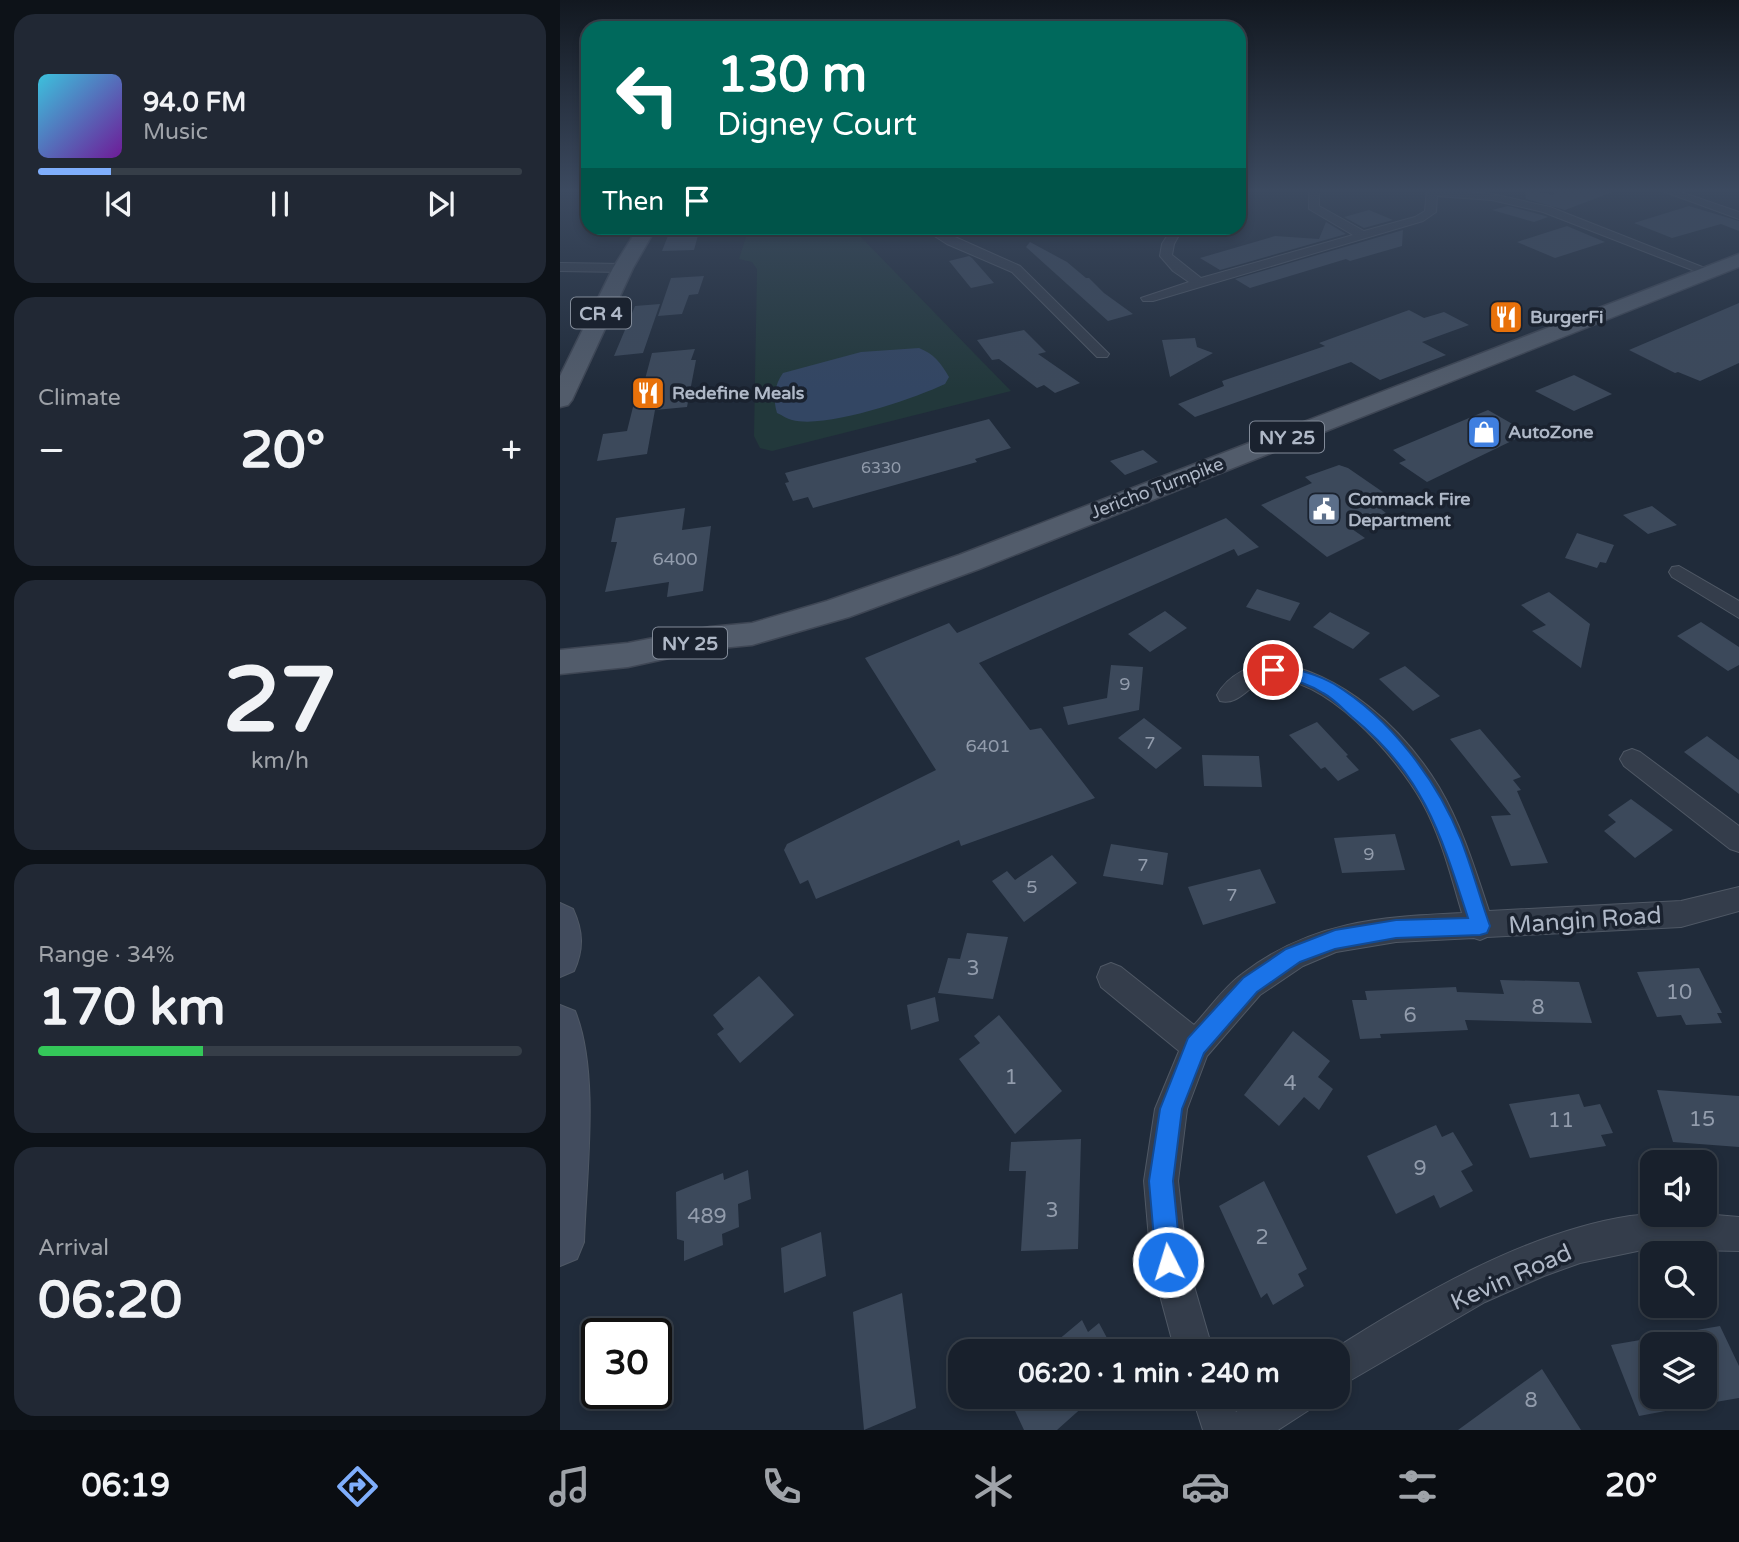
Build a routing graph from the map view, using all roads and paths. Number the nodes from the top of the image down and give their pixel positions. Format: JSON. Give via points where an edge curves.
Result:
{"nodes":[{"id":1,"x":630,"y":256,"type":"edge"},
{"id":2,"x":989,"y":256,"type":"edge"},
{"id":3,"x":1166,"y":256,"type":"edge"},
{"id":4,"x":1290,"y":256,"type":"edge"},
{"id":5,"x":1692,"y":256,"type":"edge"},
{"id":6,"x":1724,"y":266,"type":"edge"},
{"id":7,"x":560,"y":267,"type":"edge"},
{"id":8,"x":623,"y":268,"type":"junction"},
{"id":9,"x":1198,"y":282,"type":"junction"},
{"id":10,"x":1148,"y":298,"type":"dead end"},
{"id":11,"x":1102,"y":354,"type":"dead end"},
{"id":12,"x":560,"y":400,"type":"edge"},
{"id":13,"x":1679,"y":572,"type":"dead end"},
{"id":14,"x":1739,"y":611,"type":"edge"},
{"id":15,"x":560,"y":662,"type":"edge"},
{"id":16,"x":1228,"y":695,"type":"dead end"},
{"id":17,"x":1632,"y":759,"type":"dead end"},
{"id":18,"x":1739,"y":841,"type":"edge"},
{"id":19,"x":1739,"y":899,"type":"edge"},
{"id":20,"x":560,"y":921,"type":"edge"},
{"id":21,"x":1480,"y":926,"type":"junction"},
{"id":22,"x":560,"y":958,"type":"edge"},
{"id":23,"x":1111,"y":977,"type":"dead end"},
{"id":24,"x":560,"y":1026,"type":"edge"},
{"id":25,"x":1196,"y":1046,"type":"junction"},
{"id":26,"x":1739,"y":1234,"type":"edge"},
{"id":27,"x":560,"y":1242,"type":"edge"},
{"id":28,"x":1190,"y":1339,"type":"edge"},
{"id":29,"x":1350,"y":1361,"type":"edge"},
{"id":30,"x":1216,"y":1409,"type":"edge"},
{"id":31,"x":1276,"y":1409,"type":"edge"},
{"id":32,"x":1223,"y":1430,"type":"edge"},
{"id":33,"x":1244,"y":1430,"type":"edge"}],
"edges":[{"from":1,"to":8,"type":"main road","number":"CR 4"},
{"from":2,"to":11,"type":"street","via":[[1016,269]]},
{"from":3,"to":9,"type":"street"},
{"from":4,"to":9,"type":"street"},
{"from":5,"to":6,"type":"street"},
{"from":6,"to":15,"type":"main road","name":"Jericho Turnpike","number":"NY 25","via":[[969,562],[838,608],[752,634]]},
{"from":7,"to":8,"type":"street"},
{"from":8,"to":12,"type":"main road","number":"CR 4"},
{"from":9,"to":10,"type":"street"},
{"from":13,"to":14,"type":"street"},
{"from":16,"to":21,"type":"street","via":[[1247,677],[1273,670],[1329,689],[1376,727],[1408,760],[1430,795],[1452,839]]},
{"from":17,"to":18,"type":"street"},
{"from":19,"to":21,"type":"street","name":"Mangin Road","via":[[1681,914]]},
{"from":20,"to":22,"type":"main road"},
{"from":21,"to":25,"type":"street","name":"Mangin Road","via":[[1396,929],[1335,939],[1293,956],[1250,985]]},
{"from":23,"to":25,"type":"street"},
{"from":24,"to":27,"type":"main road","via":[[567,1088]]},
{"from":25,"to":28,"type":"street","name":"Mangin Road","via":[[1171,1109],[1161,1181],[1168,1262]]},
{"from":26,"to":29,"type":"street","name":"Kevin Road","via":[[1690,1231],[1619,1236],[1548,1256],[1457,1298]]},
{"from":30,"to":32,"type":"street"},
{"from":31,"to":33,"type":"street"}]}
